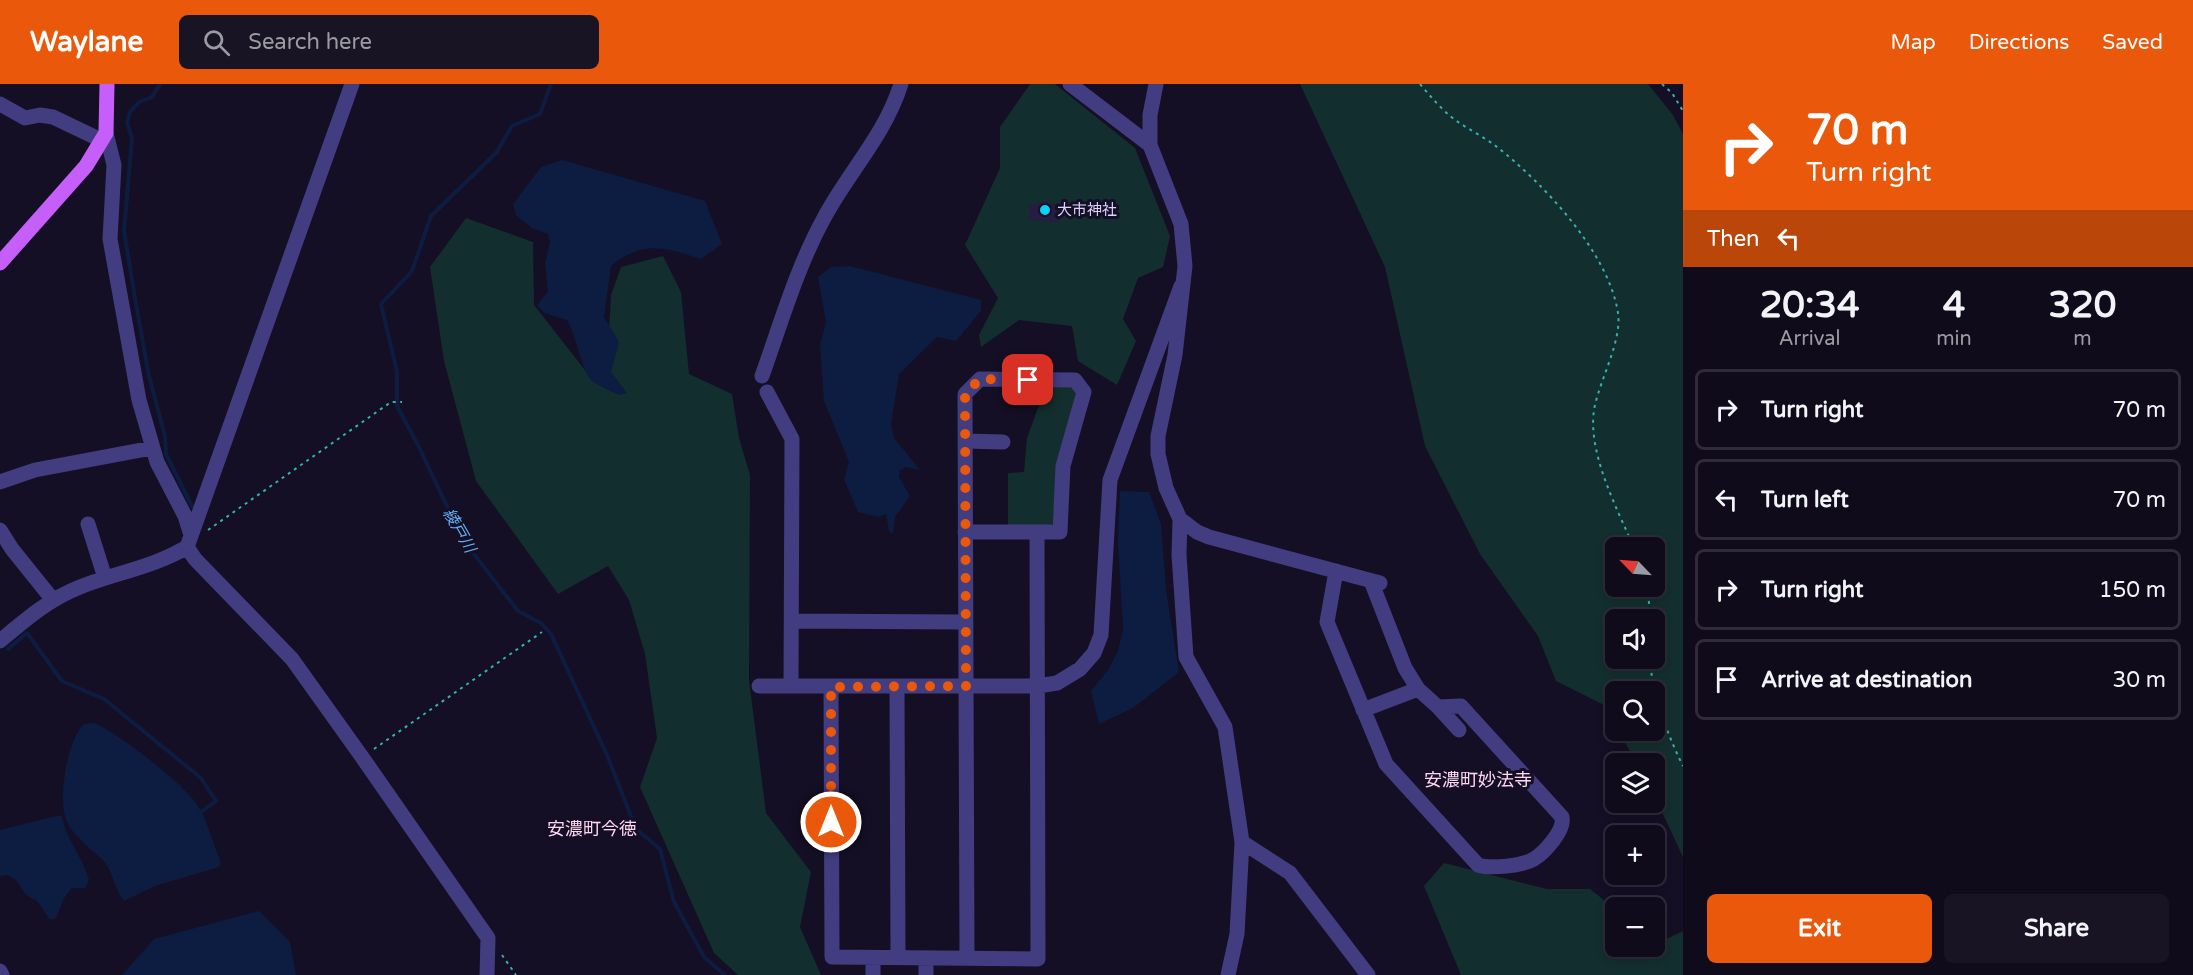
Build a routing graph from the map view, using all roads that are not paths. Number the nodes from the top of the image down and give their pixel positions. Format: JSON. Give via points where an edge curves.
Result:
{"nodes":[{"id":1,"x":107,"y":84,"type":"edge"},
{"id":2,"x":352,"y":84,"type":"edge"},
{"id":3,"x":901,"y":84,"type":"edge"},
{"id":4,"x":1070,"y":84,"type":"edge"},
{"id":5,"x":1156,"y":84,"type":"edge"},
{"id":6,"x":0,"y":104,"type":"edge"},
{"id":7,"x":104,"y":136,"type":"junction"},
{"id":8,"x":1150,"y":145,"type":"junction"},
{"id":9,"x":0,"y":263,"type":"edge"},
{"id":10,"x":1181,"y":286,"type":"junction"},
{"id":11,"x":762,"y":376,"type":"dead end"},
{"id":12,"x":767,"y":392,"type":"dead end"},
{"id":13,"x":965,"y":441,"type":"junction"},
{"id":14,"x":1003,"y":442,"type":"dead end"},
{"id":15,"x":152,"y":448,"type":"junction"},
{"id":16,"x":0,"y":482,"type":"edge"},
{"id":17,"x":1180,"y":519,"type":"junction"},
{"id":18,"x":88,"y":524,"type":"dead end"},
{"id":19,"x":0,"y":530,"type":"edge"},
{"id":20,"x":965,"y":532,"type":"junction"},
{"id":21,"x":1037,"y":532,"type":"junction"},
{"id":22,"x":189,"y":541,"type":"junction"},
{"id":23,"x":1336,"y":572,"type":"junction"},
{"id":24,"x":105,"y":578,"type":"junction"},
{"id":25,"x":53,"y":600,"type":"junction"},
{"id":26,"x":792,"y":621,"type":"junction"},
{"id":27,"x":965,"y":622,"type":"junction"},
{"id":28,"x":0,"y":641,"type":"edge"},
{"id":29,"x":759,"y":686,"type":"dead end"},
{"id":30,"x":791,"y":686,"type":"junction"},
{"id":31,"x":897,"y":686,"type":"junction"},
{"id":32,"x":966,"y":686,"type":"junction"},
{"id":33,"x":1038,"y":686,"type":"junction"},
{"id":34,"x":831,"y":687,"type":"junction"},
{"id":35,"x":1418,"y":689,"type":"junction"},
{"id":36,"x":1438,"y":707,"type":"junction"},
{"id":37,"x":1363,"y":710,"type":"junction"},
{"id":38,"x":1459,"y":730,"type":"dead end"},
{"id":39,"x":1242,"y":842,"type":"junction"},
{"id":40,"x":873,"y":958,"type":"junction"},
{"id":41,"x":898,"y":958,"type":"junction"},
{"id":42,"x":926,"y":958,"type":"junction"},
{"id":43,"x":967,"y":958,"type":"junction"},
{"id":44,"x":1008,"y":959,"type":"junction"},
{"id":45,"x":487,"y":975,"type":"edge"},
{"id":46,"x":873,"y":975,"type":"edge"},
{"id":47,"x":926,"y":975,"type":"edge"},
{"id":48,"x":1008,"y":975,"type":"edge"},
{"id":49,"x":1228,"y":975,"type":"edge"},
{"id":50,"x":1368,"y":975,"type":"edge"}],
"edges":[{"from":1,"to":7,"type":"main road"},
{"from":2,"to":22,"type":"street"},
{"from":3,"to":11,"type":"street","via":[[894,106],[864,160],[845,181],[822,221]]},
{"from":4,"to":8,"type":"street"},
{"from":5,"to":8,"type":"street"},
{"from":6,"to":7,"type":"street","via":[[25,118],[46,115]]},
{"from":7,"to":9,"type":"main road","via":[[86,166]]},
{"from":7,"to":15,"type":"street","via":[[114,165],[110,239],[139,400]]},
{"from":8,"to":10,"type":"street","via":[[1181,224],[1185,266]]},
{"from":10,"to":17,"type":"street","via":[[1176,355],[1158,436],[1160,472]]},
{"from":10,"to":33,"type":"street","via":[[1110,480],[1101,635],[1080,669],[1057,683]]},
{"from":12,"to":26,"type":"street","via":[[792,439]]},
{"from":13,"to":14,"type":"street"},
{"from":13,"to":20,"type":"street"},
{"from":13,"to":21,"type":"street","via":[[965,394],[980,379],[1075,380],[1084,392],[1063,466],[1060,532]]},
{"from":15,"to":16,"type":"street","via":[[35,470]]},
{"from":15,"to":22,"type":"street","via":[[186,516]]},
{"from":17,"to":23,"type":"street","via":[[1209,537]]},
{"from":17,"to":39,"type":"street","via":[[1186,657],[1225,727]]},
{"from":18,"to":24,"type":"street"},
{"from":19,"to":25,"type":"street"},
{"from":20,"to":21,"type":"street"},
{"from":20,"to":27,"type":"street"},
{"from":21,"to":33,"type":"street"},
{"from":22,"to":24,"type":"street","via":[[160,561]]},
{"from":22,"to":45,"type":"street","via":[[195,559],[292,659],[488,938]]},
{"from":23,"to":35,"type":"street","via":[[1376,582],[1405,668]]},
{"from":23,"to":37,"type":"street","via":[[1327,622]]},
{"from":24,"to":25,"type":"street"},
{"from":25,"to":28,"type":"street"},
{"from":26,"to":27,"type":"street"},
{"from":26,"to":30,"type":"street"},
{"from":27,"to":32,"type":"street"},
{"from":29,"to":30,"type":"street"},
{"from":30,"to":34,"type":"street"},
{"from":31,"to":32,"type":"street"},
{"from":31,"to":34,"type":"street"},
{"from":31,"to":41,"type":"street"},
{"from":32,"to":33,"type":"street"},
{"from":32,"to":43,"type":"street"},
{"from":33,"to":44,"type":"street","via":[[1038,959]]},
{"from":34,"to":40,"type":"street","via":[[832,957]]},
{"from":35,"to":36,"type":"street"},
{"from":35,"to":37,"type":"street"},
{"from":36,"to":37,"type":"street","via":[[1461,706],[1562,817],[1564,823],[1559,832],[1534,859],[1491,869],[1478,865],[1390,769]]},
{"from":36,"to":38,"type":"street"},
{"from":39,"to":49,"type":"street","via":[[1237,934]]},
{"from":39,"to":50,"type":"street","via":[[1290,873]]},
{"from":40,"to":41,"type":"street"},
{"from":40,"to":46,"type":"street"},
{"from":41,"to":42,"type":"street"},
{"from":42,"to":43,"type":"street"},
{"from":42,"to":47,"type":"street"},
{"from":43,"to":44,"type":"street"},
{"from":44,"to":48,"type":"street"}]}
